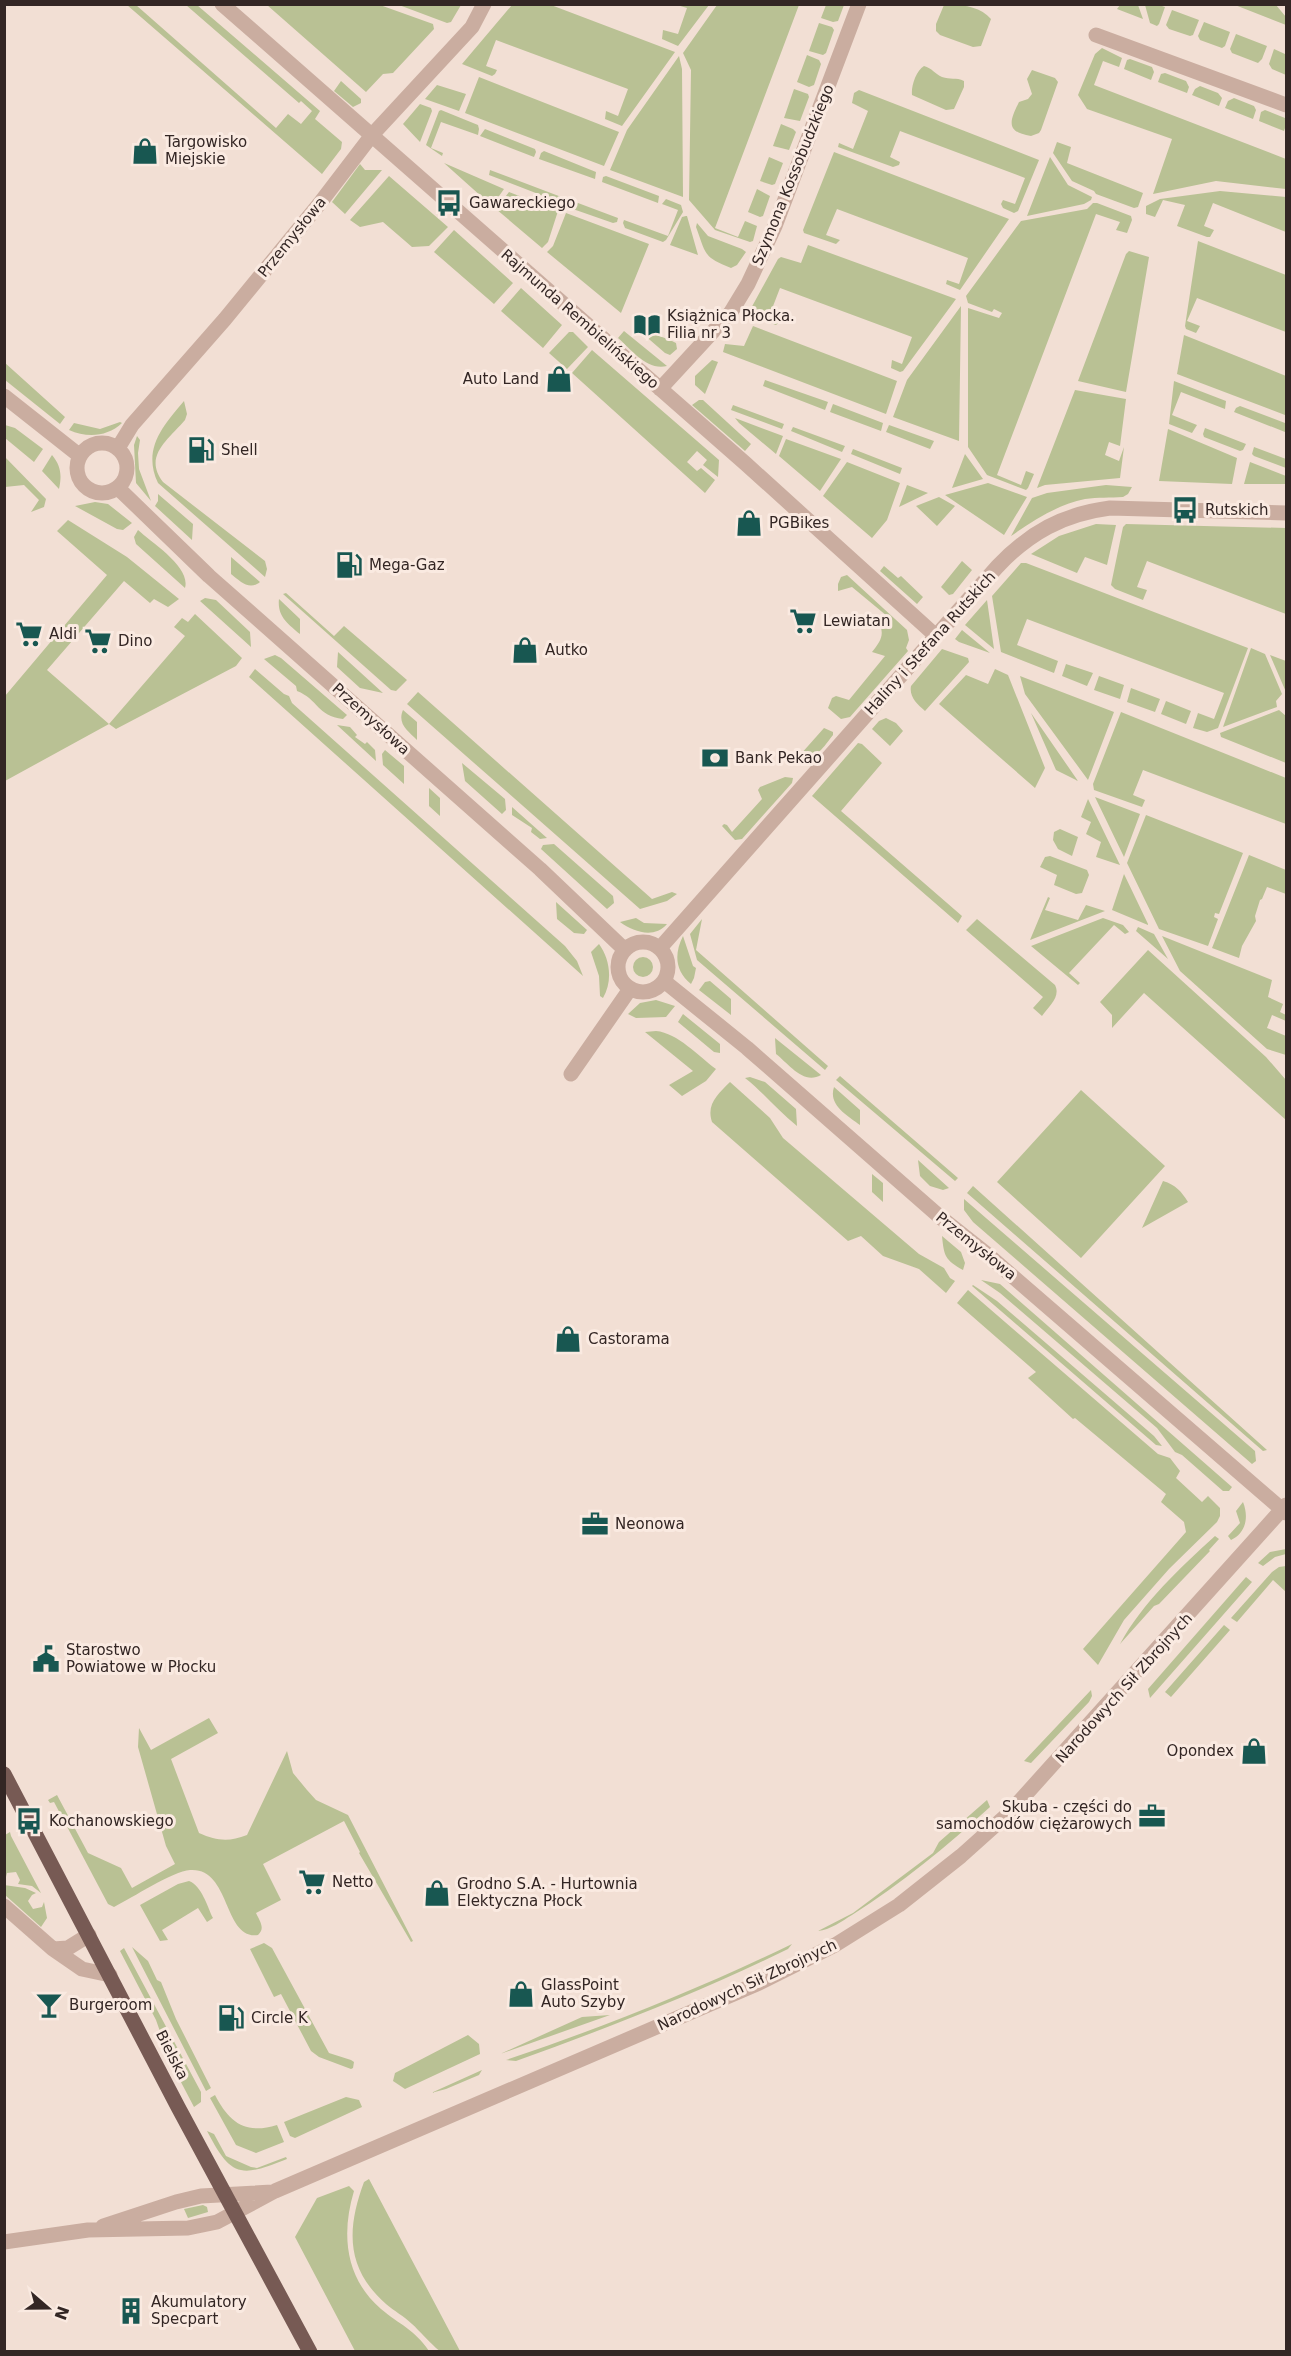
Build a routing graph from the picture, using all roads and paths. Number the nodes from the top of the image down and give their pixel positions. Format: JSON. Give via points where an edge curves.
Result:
{"nodes":[{"id":1,"x":222,"y":4,"type":"edge"},
{"id":2,"x":484,"y":4,"type":"edge"},
{"id":3,"x":859,"y":4,"type":"edge"},
{"id":4,"x":1096,"y":35,"type":"dead end"},
{"id":5,"x":1287,"y":105,"type":"edge"},
{"id":6,"x":372,"y":135,"type":"junction"},
{"id":7,"x":660,"y":389,"type":"junction"},
{"id":8,"x":4,"y":396,"type":"edge"},
{"id":9,"x":118,"y":448,"type":"junction"},
{"id":10,"x":80,"y":456,"type":"junction"},
{"id":11,"x":118,"y":488,"type":"junction"},
{"id":12,"x":1287,"y":513,"type":"edge"},
{"id":13,"x":936,"y":636,"type":"junction"},
{"id":14,"x":660,"y":948,"type":"junction"},
{"id":15,"x":625,"y":950,"type":"junction"},
{"id":16,"x":664,"y":981,"type":"junction"},
{"id":17,"x":630,"y":989,"type":"junction"},
{"id":18,"x":571,"y":1074,"type":"dead end"},
{"id":19,"x":1285,"y":1509,"type":"edge"},
{"id":20,"x":4,"y":1774,"type":"edge"},
{"id":21,"x":4,"y":1906,"type":"edge"},
{"id":22,"x":89,"y":1935,"type":"junction"},
{"id":23,"x":53,"y":1949,"type":"junction"},
{"id":24,"x":110,"y":1975,"type":"junction"},
{"id":25,"x":275,"y":2191,"type":"junction"},
{"id":26,"x":225,"y":2194,"type":"junction"},
{"id":27,"x":235,"y":2214,"type":"junction"},
{"id":28,"x":88,"y":2230,"type":"junction"},
{"id":29,"x":4,"y":2242,"type":"edge"},
{"id":30,"x":310,"y":2352,"type":"edge"}],
"edges":[{"from":1,"to":6,"type":"street","name":"Rajmunda Rembielińskiego"},
{"from":2,"to":6,"type":"street","name":"Przemysłowa","via":[[472,27]]},
{"from":3,"to":7,"type":"street","name":"Szymona Kossobudzkiego","via":[[775,226],[748,284],[731,312]]},
{"from":4,"to":5,"type":"street"},
{"from":6,"to":7,"type":"street","name":"Rajmunda Rembielińskiego"},
{"from":6,"to":9,"type":"street","name":"Przemysłowa","via":[[225,319],[132,425]]},
{"from":7,"to":13,"type":"street","name":"Rajmunda Rembielińskiego"},
{"from":8,"to":10,"type":"street"},
{"from":9,"to":10,"type":"street","via":[[97,443]]},
{"from":9,"to":11,"type":"street","via":[[128,468]]},
{"from":10,"to":11,"type":"street","via":[[77,467],[86,487],[96,492]]},
{"from":11,"to":15,"type":"street","name":"Przemysłowa","via":[[209,576],[540,869]]},
{"from":12,"to":13,"type":"street","name":"Haliny i Stefana Rutskich","via":[[1110,508],[1087,511],[1031,536],[1014,549]]},
{"from":13,"to":14,"type":"street","name":"Haliny i Stefana Rutskich"},
{"from":14,"to":15,"type":"street","via":[[642,942]]},
{"from":14,"to":16,"type":"street","via":[[668,964]]},
{"from":15,"to":17,"type":"street","via":[[620,957],[619,975]]},
{"from":16,"to":17,"type":"street","via":[[649,992]]},
{"from":16,"to":19,"type":"street","name":"Przemysłowa"},
{"from":17,"to":18,"type":"street"},
{"from":19,"to":25,"type":"street","name":"Narodowych Sił Zbrojnych","via":[[1034,1788],[991,1831],[899,1905],[834,1945],[750,1987]]},
{"from":20,"to":22,"type":"main road","name":"Bielska"},
{"from":21,"to":23,"type":"street"},
{"from":22,"to":23,"type":"street","via":[[68,1948]]},
{"from":22,"to":24,"type":"main road","name":"Bielska"},
{"from":23,"to":24,"type":"street","via":[[82,1969]]},
{"from":24,"to":26,"type":"main road","name":"Bielska"},
{"from":25,"to":26,"type":"street","name":"Narodowych Sił Zbrojnych"},
{"from":25,"to":27,"type":"street","name":"Narodowych Sił Zbrojnych"},
{"from":26,"to":27,"type":"main road","name":"Bielska"},
{"from":26,"to":28,"type":"street","name":"Narodowych Sił Zbrojnych","via":[[176,2202]]},
{"from":27,"to":28,"type":"street","name":"Narodowych Sił Zbrojnych","via":[[188,2228]]},
{"from":27,"to":30,"type":"main road","name":"Bielska"},
{"from":28,"to":29,"type":"street"}]}
